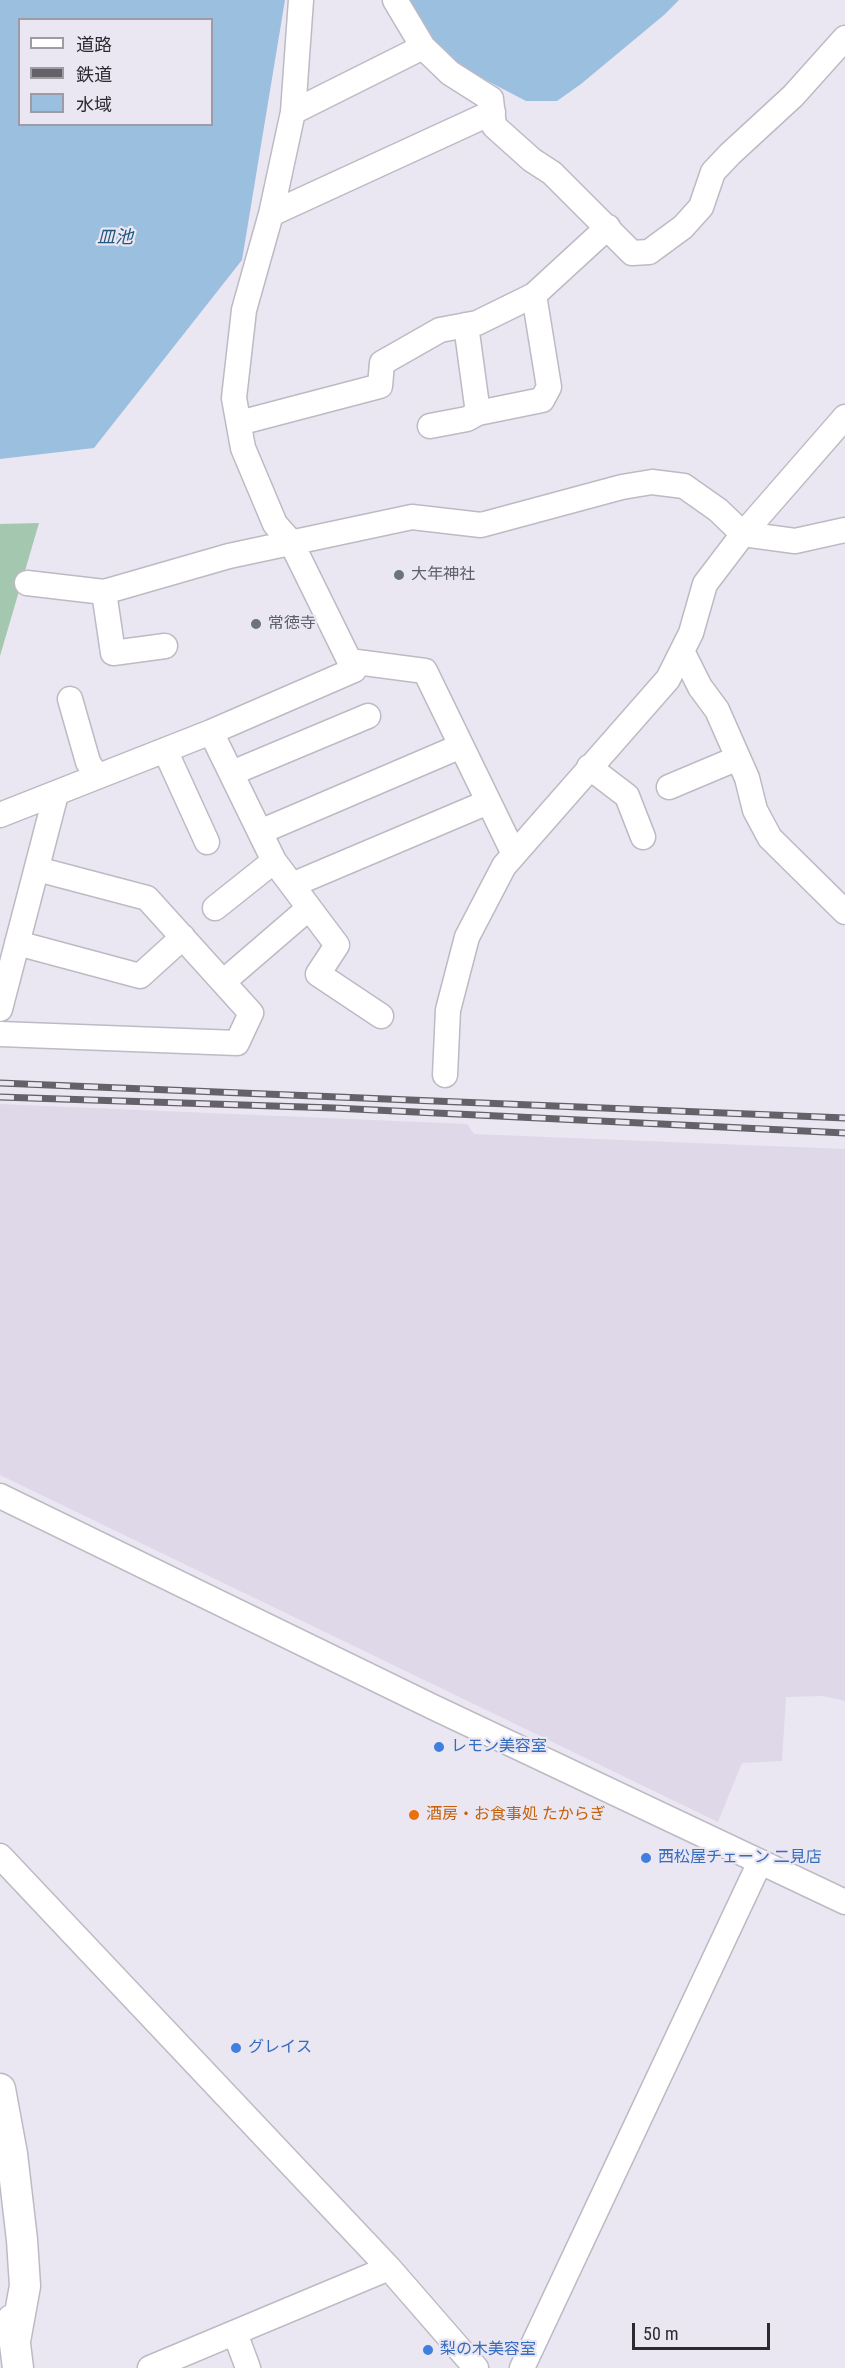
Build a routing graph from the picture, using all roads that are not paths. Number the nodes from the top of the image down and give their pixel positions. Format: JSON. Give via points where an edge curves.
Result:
{"nodes":[{"id":1,"x":301,"y":0,"type":"edge"},
{"id":2,"x":395,"y":0,"type":"edge"},
{"id":3,"x":845,"y":38,"type":"edge"},
{"id":4,"x":423,"y":47,"type":"junction"},
{"id":5,"x":293,"y":112,"type":"junction"},
{"id":6,"x":493,"y":112,"type":"junction"},
{"id":7,"x":272,"y":214,"type":"junction"},
{"id":8,"x":608,"y":227,"type":"junction"},
{"id":9,"x":534,"y":295,"type":"junction"},
{"id":10,"x":466,"y":325,"type":"junction"},
{"id":11,"x":478,"y":413,"type":"junction"},
{"id":12,"x":845,"y":417,"type":"edge"},
{"id":13,"x":238,"y":423,"type":"junction"},
{"id":14,"x":430,"y":426,"type":"dead end"},
{"id":15,"x":845,"y":530,"type":"edge"},
{"id":16,"x":743,"y":534,"type":"junction"},
{"id":17,"x":291,"y":542,"type":"junction"},
{"id":18,"x":27,"y":583,"type":"dead end"},
{"id":19,"x":104,"y":592,"type":"junction"},
{"id":20,"x":165,"y":646,"type":"dead end"},
{"id":21,"x":682,"y":651,"type":"junction"},
{"id":22,"x":349,"y":661,"type":"junction"},
{"id":23,"x":70,"y":699,"type":"dead end"},
{"id":24,"x":368,"y":716,"type":"dead end"},
{"id":25,"x":212,"y":732,"type":"junction"},
{"id":26,"x":461,"y":746,"type":"junction"},
{"id":27,"x":165,"y":750,"type":"junction"},
{"id":28,"x":738,"y":758,"type":"junction"},
{"id":29,"x":589,"y":767,"type":"junction"},
{"id":30,"x":232,"y":773,"type":"junction"},
{"id":31,"x":97,"y":777,"type":"junction"},
{"id":32,"x":669,"y":787,"type":"dead end"},
{"id":33,"x":56,"y":794,"type":"junction"},
{"id":34,"x":488,"y":802,"type":"junction"},
{"id":35,"x":5,"y":809,"type":"edge"},
{"id":36,"x":260,"y":832,"type":"junction"},
{"id":37,"x":643,"y":837,"type":"dead end"},
{"id":38,"x":207,"y":842,"type":"dead end"},
{"id":39,"x":513,"y":852,"type":"junction"},
{"id":40,"x":274,"y":861,"type":"junction"},
{"id":41,"x":36,"y":869,"type":"junction"},
{"id":42,"x":292,"y":885,"type":"junction"},
{"id":43,"x":215,"y":908,"type":"dead end"},
{"id":44,"x":309,"y":908,"type":"junction"},
{"id":45,"x":845,"y":912,"type":"edge"},
{"id":46,"x":183,"y":938,"type":"junction"},
{"id":47,"x":17,"y":943,"type":"junction"},
{"id":48,"x":224,"y":982,"type":"junction"},
{"id":49,"x":0,"y":1009,"type":"edge"},
{"id":50,"x":381,"y":1016,"type":"dead end"},
{"id":51,"x":0,"y":1034,"type":"edge"},
{"id":52,"x":445,"y":1075,"type":"dead end"},
{"id":53,"x":0,"y":1496,"type":"edge"},
{"id":54,"x":0,"y":1856,"type":"edge"},
{"id":55,"x":760,"y":1862,"type":"junction"},
{"id":56,"x":845,"y":1902,"type":"edge"},
{"id":57,"x":0,"y":2089,"type":"edge"},
{"id":58,"x":0,"y":2226,"type":"edge"},
{"id":59,"x":389,"y":2268,"type":"junction"},
{"id":60,"x":235,"y":2333,"type":"junction"},
{"id":61,"x":16,"y":2354,"type":"edge"},
{"id":62,"x":150,"y":2368,"type":"edge"},
{"id":63,"x":248,"y":2368,"type":"edge"},
{"id":64,"x":476,"y":2368,"type":"edge"},
{"id":65,"x":522,"y":2368,"type":"edge"}],
"edges":[{"from":1,"to":5,"type":"street"},
{"from":2,"to":4,"type":"street"},
{"from":3,"to":8,"type":"street","via":[[793,96],[713,172],[701,207],[683,228],[649,252],[632,253]]},
{"from":4,"to":5,"type":"street"},
{"from":4,"to":6,"type":"street","via":[[450,73],[491,99]]},
{"from":5,"to":7,"type":"street"},
{"from":6,"to":7,"type":"street"},
{"from":6,"to":8,"type":"street","via":[[494,126],[552,173]]},
{"from":7,"to":13,"type":"street","via":[[244,310],[234,398]]},
{"from":8,"to":9,"type":"street"},
{"from":9,"to":10,"type":"street"},
{"from":9,"to":11,"type":"street","via":[[549,387],[542,400]]},
{"from":10,"to":11,"type":"street"},
{"from":10,"to":13,"type":"street","via":[[440,330],[382,363],[380,386]]},
{"from":11,"to":14,"type":"street"},
{"from":12,"to":16,"type":"street"},
{"from":13,"to":17,"type":"street","via":[[243,448],[275,524]]},
{"from":15,"to":16,"type":"street","via":[[795,542]]},
{"from":16,"to":17,"type":"street","via":[[684,486],[652,482],[481,525],[412,517]]},
{"from":16,"to":21,"type":"street","via":[[705,584]]},
{"from":17,"to":19,"type":"street"},
{"from":17,"to":22,"type":"street"},
{"from":18,"to":19,"type":"street"},
{"from":19,"to":20,"type":"street","via":[[114,653]]},
{"from":21,"to":28,"type":"street","via":[[717,710]]},
{"from":21,"to":29,"type":"street","via":[[668,679]]},
{"from":22,"to":25,"type":"street","via":[[354,670]]},
{"from":22,"to":26,"type":"street","via":[[424,671]]},
{"from":23,"to":31,"type":"street","via":[[88,762]]},
{"from":24,"to":30,"type":"street"},
{"from":25,"to":27,"type":"street"},
{"from":25,"to":30,"type":"street"},
{"from":26,"to":34,"type":"street"},
{"from":26,"to":36,"type":"street"},
{"from":27,"to":31,"type":"street"},
{"from":27,"to":38,"type":"street"},
{"from":28,"to":32,"type":"street"},
{"from":28,"to":45,"type":"street","via":[[755,810],[770,838]]},
{"from":29,"to":37,"type":"street","via":[[627,796]]},
{"from":29,"to":39,"type":"street"},
{"from":30,"to":36,"type":"street"},
{"from":31,"to":33,"type":"street"},
{"from":33,"to":35,"type":"street"},
{"from":33,"to":41,"type":"street"},
{"from":34,"to":39,"type":"street"},
{"from":34,"to":42,"type":"street"},
{"from":36,"to":40,"type":"street"},
{"from":39,"to":52,"type":"street","via":[[466,937],[448,1010]]},
{"from":40,"to":42,"type":"street"},
{"from":40,"to":43,"type":"street"},
{"from":41,"to":46,"type":"street","via":[[147,898]]},
{"from":41,"to":47,"type":"street"},
{"from":42,"to":44,"type":"street"},
{"from":44,"to":48,"type":"street"},
{"from":44,"to":50,"type":"street","via":[[337,945],[318,974]]},
{"from":46,"to":47,"type":"street","via":[[140,976]]},
{"from":46,"to":48,"type":"street"},
{"from":47,"to":49,"type":"street"},
{"from":48,"to":51,"type":"street","via":[[251,1013],[237,1042]]},
{"from":53,"to":55,"type":"street"},
{"from":54,"to":59,"type":"street"},
{"from":55,"to":56,"type":"street"},
{"from":55,"to":65,"type":"street"},
{"from":57,"to":61,"type":"main road","via":[[12,2154],[25,2286]]},
{"from":58,"to":61,"type":"main road"},
{"from":59,"to":60,"type":"street"},
{"from":59,"to":64,"type":"street"},
{"from":60,"to":62,"type":"street"},
{"from":60,"to":63,"type":"street"}]}
